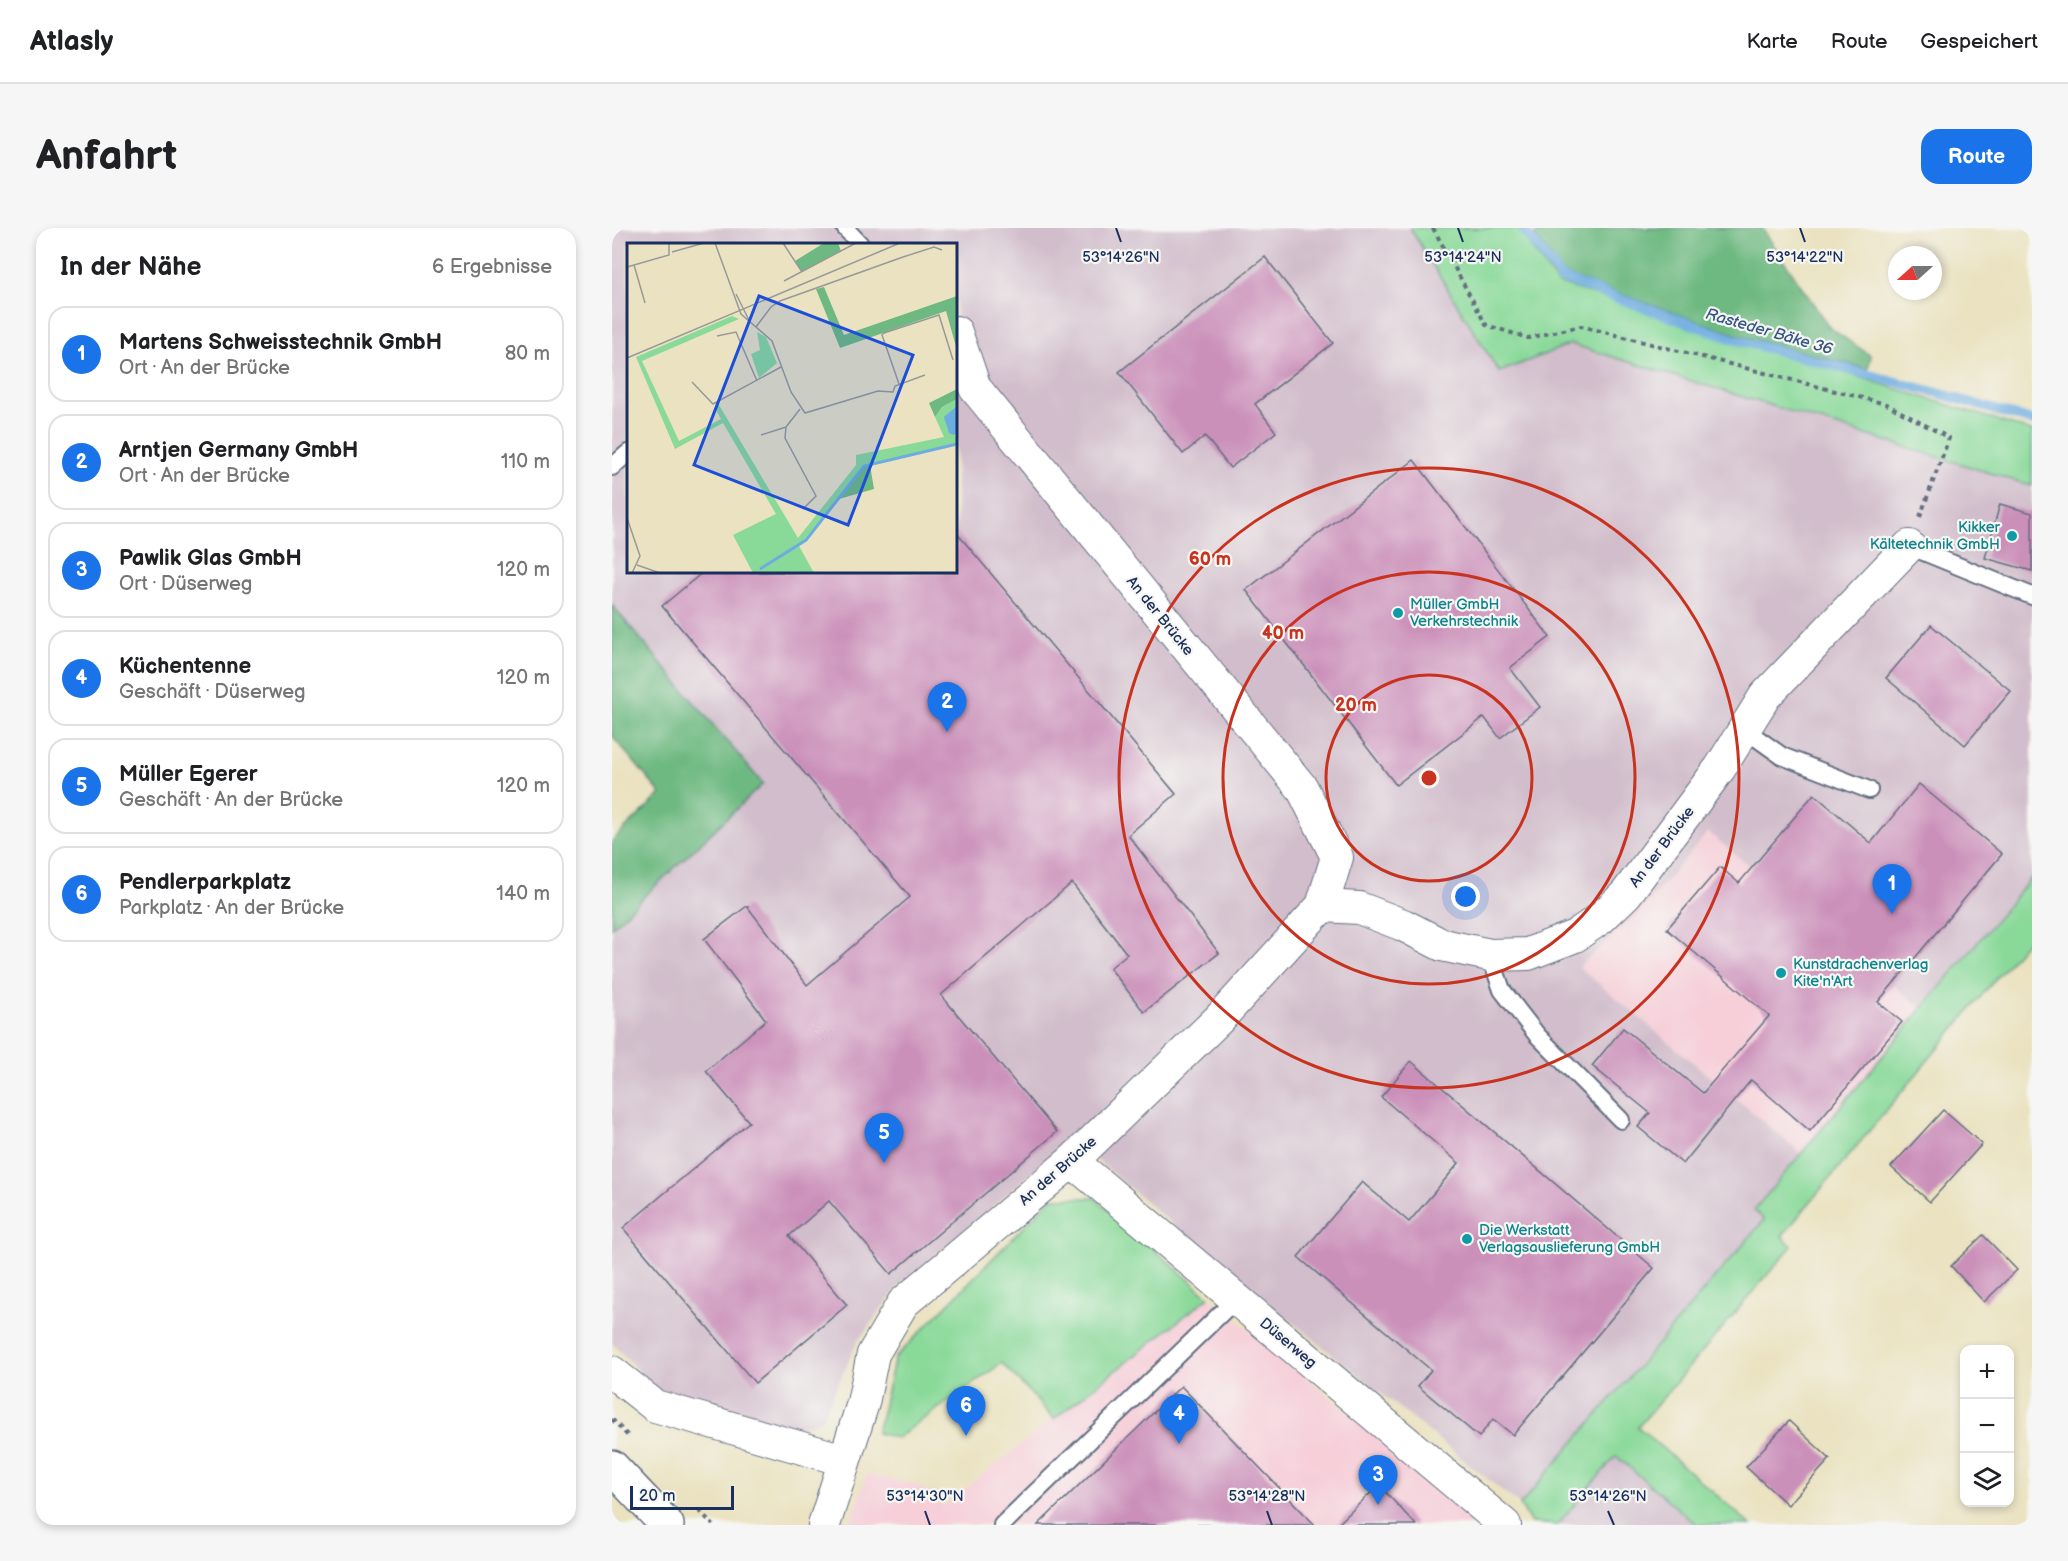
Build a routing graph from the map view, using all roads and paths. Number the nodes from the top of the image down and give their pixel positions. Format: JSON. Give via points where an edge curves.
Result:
{"nodes":[{"id":1,"x":845,"y":228,"type":"edge"},
{"id":2,"x":1433,"y":228,"type":"edge"},
{"id":3,"x":859,"y":243,"type":"edge"},
{"id":4,"x":957,"y":335,"type":"edge"},
{"id":5,"x":627,"y":454,"type":"edge"},
{"id":6,"x":612,"y":467,"type":"edge"},
{"id":7,"x":1909,"y":546,"type":"junction"},
{"id":8,"x":2032,"y":596,"type":"edge"},
{"id":9,"x":1744,"y":729,"type":"junction"},
{"id":10,"x":1869,"y":790,"type":"dead end"},
{"id":11,"x":1322,"y":906,"type":"junction"},
{"id":12,"x":1490,"y":954,"type":"junction"},
{"id":13,"x":1621,"y":1120,"type":"dead end"},
{"id":14,"x":1072,"y":1161,"type":"junction"},
{"id":15,"x":1236,"y":1299,"type":"junction"},
{"id":16,"x":612,"y":1372,"type":"edge"},
{"id":17,"x":844,"y":1460,"type":"junction"},
{"id":18,"x":612,"y":1467,"type":"edge"},
{"id":19,"x":821,"y":1522,"type":"edge"},
{"id":20,"x":667,"y":1525,"type":"edge"},
{"id":21,"x":1002,"y":1525,"type":"edge"},
{"id":22,"x":1505,"y":1525,"type":"edge"}],
"edges":[{"from":1,"to":3,"type":"lane"},
{"from":2,"to":7,"type":"path","via":[[1486,325],[1528,338],[1581,326],[1886,405],[1949,438]]},
{"from":4,"to":11,"type":"street","name":"An der Brücke","via":[[975,388],[1302,788],[1337,857]]},
{"from":5,"to":6,"type":"lane"},
{"from":7,"to":8,"type":"lane"},
{"from":7,"to":9,"type":"street","name":"An der Brücke","via":[[1765,696]]},
{"from":9,"to":10,"type":"lane","via":[[1782,756]]},
{"from":9,"to":12,"type":"street","name":"An der Brücke","via":[[1720,768],[1626,894],[1601,918],[1575,936],[1528,954]]},
{"from":11,"to":12,"type":"street","name":"An der Brücke","via":[[1359,908],[1403,924],[1443,945]]},
{"from":11,"to":14,"type":"street","name":"An der Brücke","via":[[1219,1019]]},
{"from":12,"to":13,"type":"lane","via":[[1502,990],[1537,1035]]},
{"from":14,"to":15,"type":"street","name":"Düserweg"},
{"from":14,"to":17,"type":"street","name":"An der Brücke","via":[[903,1303],[873,1354],[863,1402]]},
{"from":15,"to":21,"type":"lane"},
{"from":15,"to":22,"type":"street","name":"Düserweg"},
{"from":16,"to":17,"type":"street","via":[[656,1406]]},
{"from":17,"to":19,"type":"street","name":"An der Brücke"},
{"from":18,"to":20,"type":"main road"}]}
